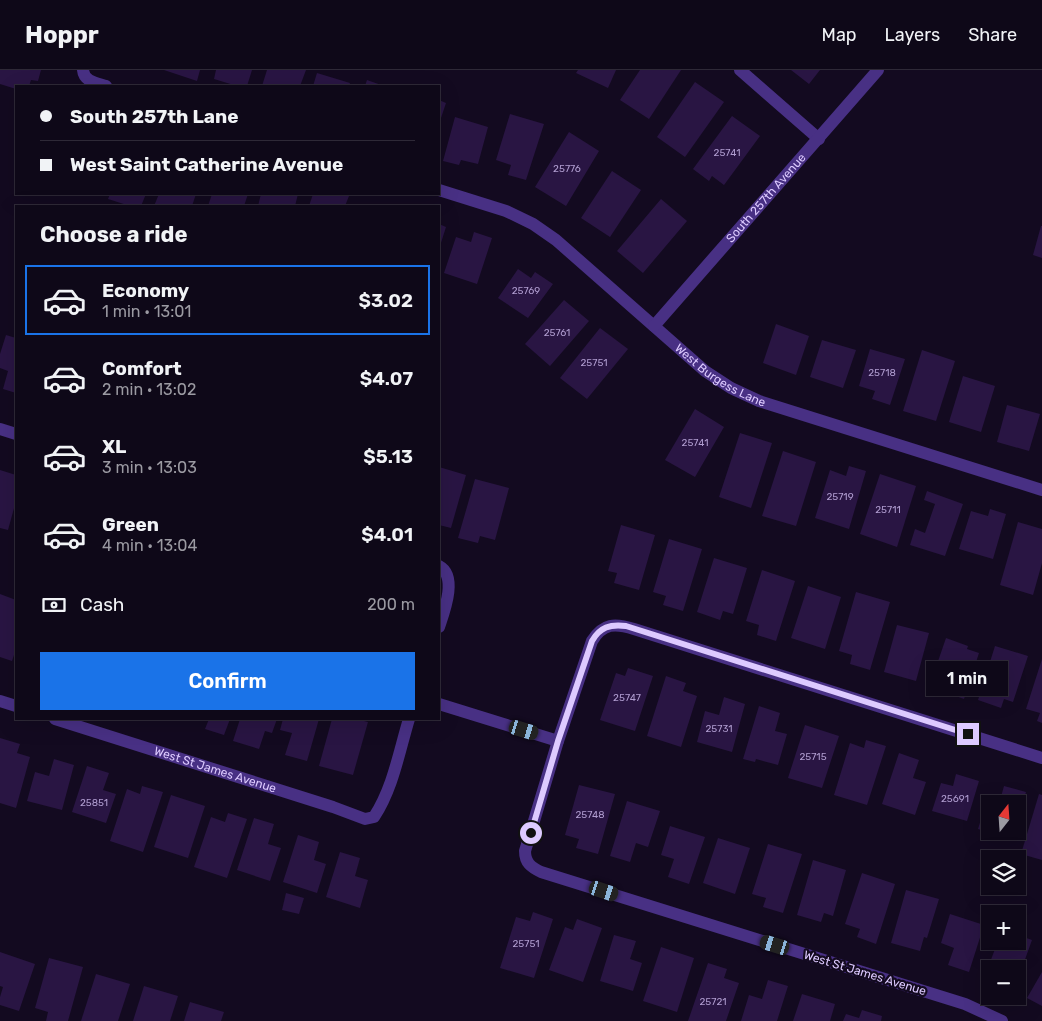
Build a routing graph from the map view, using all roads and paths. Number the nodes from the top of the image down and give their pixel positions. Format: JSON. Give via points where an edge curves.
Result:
{"nodes":[{"id":1,"x":740,"y":70,"type":"edge"},
{"id":2,"x":878,"y":70,"type":"edge"},
{"id":3,"x":83,"y":72,"type":"edge"},
{"id":4,"x":102,"y":85,"type":"edge"},
{"id":5,"x":818,"y":139,"type":"junction"},
{"id":6,"x":440,"y":190,"type":"edge"},
{"id":7,"x":654,"y":326,"type":"junction"},
{"id":8,"x":0,"y":429,"type":"edge"},
{"id":9,"x":15,"y":434,"type":"edge"},
{"id":10,"x":1042,"y":490,"type":"edge"},
{"id":11,"x":443,"y":570,"type":"edge"},
{"id":12,"x":440,"y":624,"type":"edge"},
{"id":13,"x":0,"y":701,"type":"edge"},
{"id":14,"x":440,"y":704,"type":"edge"},
{"id":15,"x":15,"y":706,"type":"edge"},
{"id":16,"x":58,"y":720,"type":"edge"},
{"id":17,"x":408,"y":720,"type":"edge"},
{"id":18,"x":558,"y":741,"type":"junction"},
{"id":19,"x":1042,"y":758,"type":"edge"},
{"id":20,"x":1002,"y":1021,"type":"edge"}],
"edges":[{"from":1,"to":5,"type":"street"},
{"from":2,"to":5,"type":"street","name":"South 257th Avenue"},
{"from":3,"to":4,"type":"street","via":[[92,82]]},
{"from":5,"to":7,"type":"street","name":"South 257th Avenue"},
{"from":6,"to":7,"type":"street","name":"West Burgess Lane","via":[[506,211],[533,224],[556,240]]},
{"from":7,"to":10,"type":"street","name":"West Burgess Lane","via":[[705,371],[730,388],[759,401]]},
{"from":8,"to":9,"type":"street"},
{"from":11,"to":12,"type":"street","via":[[449,587]]},
{"from":13,"to":15,"type":"street"},
{"from":14,"to":18,"type":"street"},
{"from":16,"to":17,"type":"street","name":"West St James Avenue","via":[[365,818],[374,817],[389,789]]},
{"from":18,"to":19,"type":"street","via":[[592,641],[604,627],[615,625]]},
{"from":18,"to":20,"type":"street","name":"West St James Avenue","via":[[525,851],[527,863],[541,872],[965,1004]]}]}
